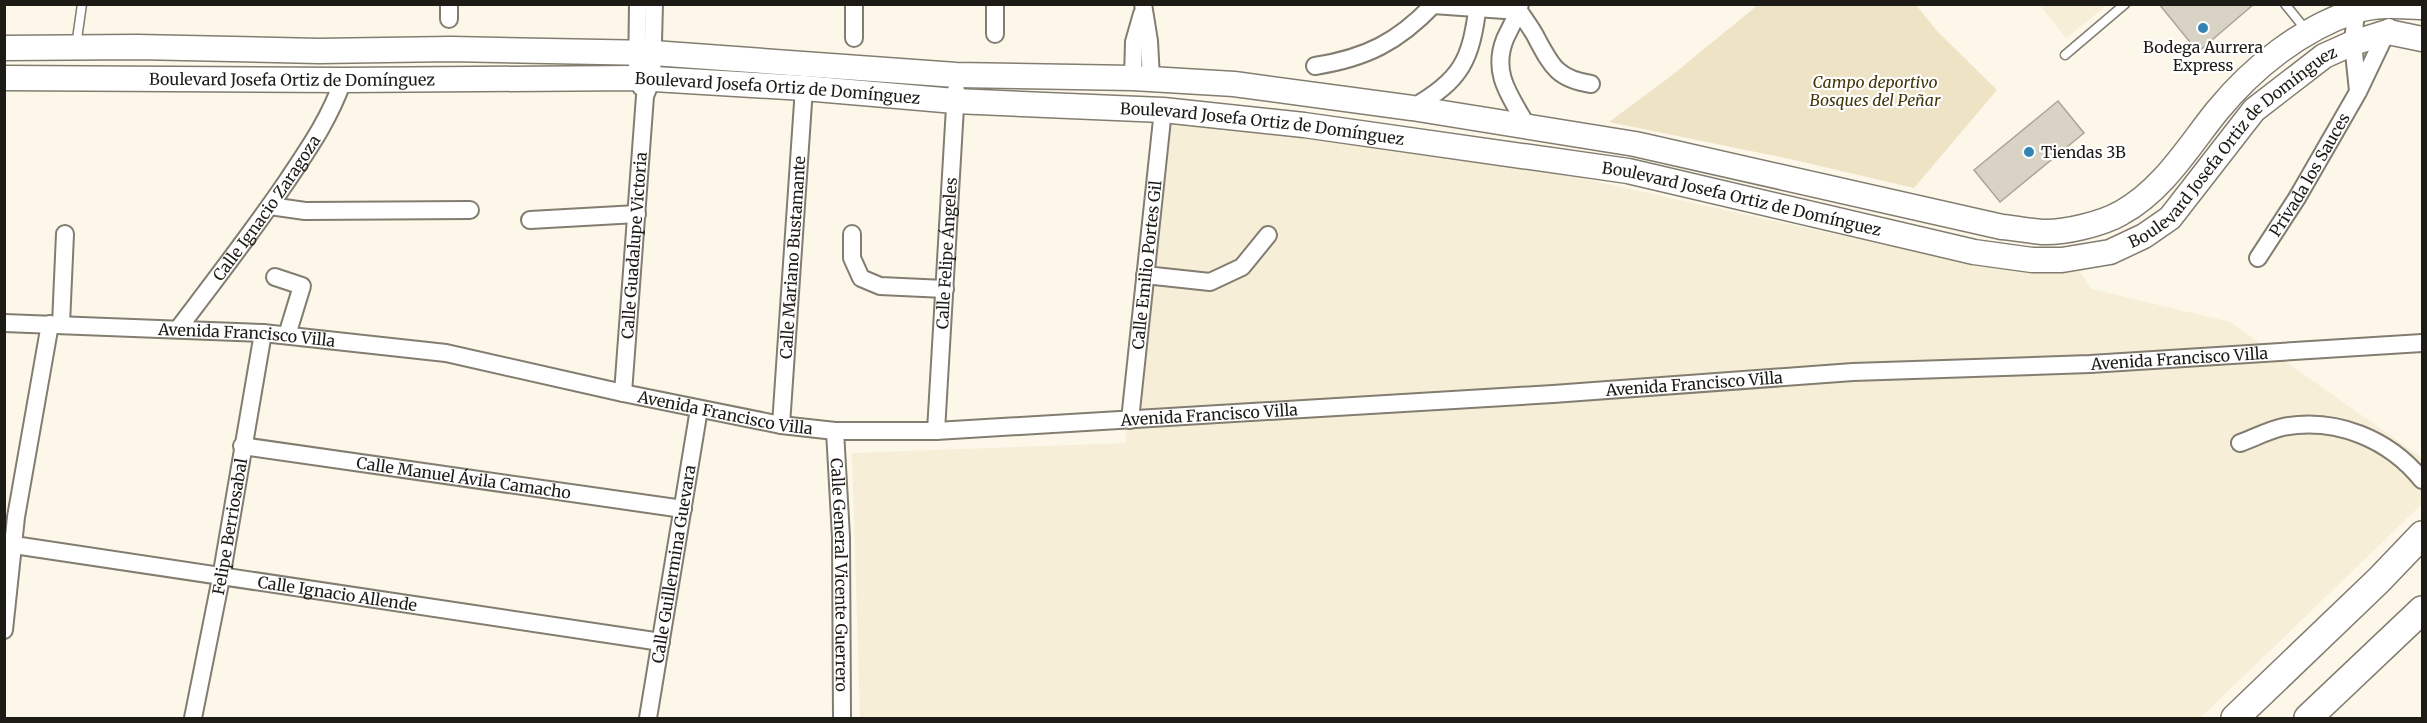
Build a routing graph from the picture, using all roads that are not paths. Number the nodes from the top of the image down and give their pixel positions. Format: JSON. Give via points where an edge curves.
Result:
{"nodes":[{"id":1,"x":82,"y":4,"type":"edge"},
{"id":2,"x":638,"y":4,"type":"edge"},
{"id":3,"x":654,"y":4,"type":"edge"},
{"id":4,"x":854,"y":4,"type":"edge"},
{"id":5,"x":995,"y":4,"type":"edge"},
{"id":6,"x":2125,"y":4,"type":"edge"},
{"id":7,"x":2285,"y":4,"type":"edge"},
{"id":8,"x":1433,"y":5,"type":"edge"},
{"id":9,"x":2392,"y":5,"type":"edge"},
{"id":10,"x":1478,"y":7,"type":"edge"},
{"id":11,"x":2422,"y":7,"type":"edge"},
{"id":12,"x":1143,"y":8,"type":"edge"},
{"id":13,"x":1519,"y":8,"type":"edge"},
{"id":14,"x":2356,"y":11,"type":"junction"},
{"id":15,"x":2307,"y":32,"type":"junction"},
{"id":16,"x":2388,"y":33,"type":"junction"},
{"id":17,"x":995,"y":34,"type":"dead end"},
{"id":18,"x":854,"y":38,"type":"dead end"},
{"id":19,"x":2422,"y":39,"type":"edge"},
{"id":20,"x":2353,"y":43,"type":"junction"},
{"id":21,"x":137,"y":47,"type":"junction"},
{"id":22,"x":4,"y":48,"type":"edge"},
{"id":23,"x":76,"y":48,"type":"junction"},
{"id":24,"x":645,"y":53,"type":"junction"},
{"id":25,"x":2065,"y":55,"type":"dead end"},
{"id":26,"x":1315,"y":66,"type":"dead end"},
{"id":27,"x":956,"y":75,"type":"junction"},
{"id":28,"x":135,"y":77,"type":"junction"},
{"id":29,"x":4,"y":78,"type":"edge"},
{"id":30,"x":1091,"y":78,"type":"junction"},
{"id":31,"x":1142,"y":79,"type":"junction"},
{"id":32,"x":343,"y":80,"type":"junction"},
{"id":33,"x":645,"y":84,"type":"junction"},
{"id":34,"x":1591,"y":84,"type":"dead end"},
{"id":35,"x":804,"y":88,"type":"junction"},
{"id":36,"x":2235,"y":90,"type":"junction"},
{"id":37,"x":2358,"y":92,"type":"junction"},
{"id":38,"x":1310,"y":95,"type":"junction"},
{"id":39,"x":955,"y":101,"type":"junction"},
{"id":40,"x":1092,"y":107,"type":"junction"},
{"id":41,"x":1412,"y":108,"type":"junction"},
{"id":42,"x":1163,"y":110,"type":"junction"},
{"id":43,"x":2254,"y":110,"type":"junction"},
{"id":44,"x":1304,"y":124,"type":"junction"},
{"id":45,"x":1527,"y":126,"type":"junction"},
{"id":46,"x":1877,"y":198,"type":"junction"},
{"id":47,"x":270,"y":206,"type":"junction"},
{"id":48,"x":470,"y":210,"type":"dead end"},
{"id":49,"x":637,"y":214,"type":"junction"},
{"id":50,"x":530,"y":220,"type":"dead end"},
{"id":51,"x":1869,"y":227,"type":"junction"},
{"id":52,"x":2016,"y":229,"type":"junction"},
{"id":53,"x":65,"y":234,"type":"dead end"},
{"id":54,"x":852,"y":234,"type":"dead end"},
{"id":55,"x":1268,"y":235,"type":"dead end"},
{"id":56,"x":2011,"y":257,"type":"junction"},
{"id":57,"x":2258,"y":258,"type":"dead end"},
{"id":58,"x":1145,"y":275,"type":"junction"},
{"id":59,"x":275,"y":277,"type":"dead end"},
{"id":60,"x":945,"y":290,"type":"junction"},
{"id":61,"x":4,"y":323,"type":"edge"},
{"id":62,"x":55,"y":324,"type":"junction"},
{"id":63,"x":178,"y":329,"type":"junction"},
{"id":64,"x":263,"y":333,"type":"junction"},
{"id":65,"x":287,"y":335,"type":"junction"},
{"id":66,"x":2422,"y":343,"type":"edge"},
{"id":67,"x":623,"y":393,"type":"junction"},
{"id":68,"x":699,"y":410,"type":"junction"},
{"id":69,"x":1130,"y":420,"type":"junction"},
{"id":70,"x":781,"y":425,"type":"junction"},
{"id":71,"x":835,"y":431,"type":"junction"},
{"id":72,"x":936,"y":431,"type":"junction"},
{"id":73,"x":2240,"y":442,"type":"dead end"},
{"id":74,"x":242,"y":446,"type":"junction"},
{"id":75,"x":2422,"y":480,"type":"edge"},
{"id":76,"x":683,"y":509,"type":"junction"},
{"id":77,"x":10,"y":517,"type":"edge"},
{"id":78,"x":2422,"y":535,"type":"edge"},
{"id":79,"x":14,"y":545,"type":"junction"},
{"id":80,"x":221,"y":578,"type":"junction"},
{"id":81,"x":7,"y":584,"type":"edge"},
{"id":82,"x":2422,"y":610,"type":"edge"},
{"id":83,"x":4,"y":630,"type":"edge"},
{"id":84,"x":661,"y":642,"type":"junction"},
{"id":85,"x":193,"y":718,"type":"edge"},
{"id":86,"x":648,"y":718,"type":"edge"},
{"id":87,"x":842,"y":718,"type":"edge"},
{"id":88,"x":2235,"y":718,"type":"edge"},
{"id":89,"x":2308,"y":718,"type":"edge"}],
"edges":[{"from":1,"to":23,"type":"lane"},
{"from":2,"to":24,"type":"street"},
{"from":3,"to":24,"type":"street"},
{"from":4,"to":18,"type":"street"},
{"from":5,"to":17,"type":"street"},
{"from":6,"to":25,"type":"lane"},
{"from":7,"to":15,"type":"lane"},
{"from":8,"to":10,"type":"street"},
{"from":8,"to":26,"type":"street","via":[[1392,41],[1342,62]]},
{"from":9,"to":11,"type":"street","name":"Boulevard Josefa Ortiz de Domínguez"},
{"from":9,"to":14,"type":"street","name":"Boulevard Josefa Ortiz de Domínguez"},
{"from":9,"to":16,"type":"street","name":"Privada los Sauces"},
{"from":10,"to":13,"type":"street"},
{"from":10,"to":41,"type":"street","via":[[1474,41],[1465,63],[1451,81]]},
{"from":12,"to":31,"type":"street","via":[[1149,40]]},
{"from":13,"to":34,"type":"street","via":[[1546,59],[1557,71],[1573,81]]},
{"from":13,"to":45,"type":"street","via":[[1504,42],[1500,72]]},
{"from":14,"to":15,"type":"street","name":"Boulevard Josefa Ortiz de Domínguez"},
{"from":14,"to":20,"type":"street"},
{"from":15,"to":36,"type":"street","name":"Boulevard Josefa Ortiz de Domínguez"},
{"from":16,"to":19,"type":"street","name":"Boulevard Josefa Ortiz de Domínguez"},
{"from":16,"to":20,"type":"street","name":"Boulevard Josefa Ortiz de Domínguez"},
{"from":16,"to":37,"type":"street","name":"Privada los Sauces"},
{"from":20,"to":37,"type":"street"},
{"from":20,"to":43,"type":"street","name":"Boulevard Josefa Ortiz de Domínguez","via":[[2325,56]]},
{"from":21,"to":23,"type":"street","name":"Boulevard Josefa Ortiz de Domínguez"},
{"from":21,"to":24,"type":"street","name":"Boulevard Josefa Ortiz de Domínguez"},
{"from":21,"to":28,"type":"street"},
{"from":22,"to":23,"type":"street","name":"Boulevard Josefa Ortiz de Domínguez"},
{"from":24,"to":27,"type":"street","name":"Boulevard Josefa Ortiz de Domínguez"},
{"from":24,"to":33,"type":"street","name":"Calle Guadalupe Victoria"},
{"from":27,"to":30,"type":"street","name":"Boulevard Josefa Ortiz de Domínguez"},
{"from":27,"to":39,"type":"street","name":"Calle Felipe Ángeles"},
{"from":28,"to":29,"type":"street","name":"Boulevard Josefa Ortiz de Domínguez"},
{"from":28,"to":32,"type":"street","name":"Boulevard Josefa Ortiz de Domínguez"},
{"from":30,"to":31,"type":"street","name":"Boulevard Josefa Ortiz de Domínguez"},
{"from":30,"to":40,"type":"street"},
{"from":31,"to":38,"type":"street","name":"Boulevard Josefa Ortiz de Domínguez","via":[[1234,84]]},
{"from":32,"to":33,"type":"street","name":"Boulevard Josefa Ortiz de Domínguez"},
{"from":32,"to":47,"type":"street","name":"Calle Ignacio Zaragoza","via":[[319,134]]},
{"from":33,"to":35,"type":"street","name":"Boulevard Josefa Ortiz de Domínguez"},
{"from":33,"to":49,"type":"street","name":"Calle Guadalupe Victoria"},
{"from":35,"to":39,"type":"street","name":"Boulevard Josefa Ortiz de Domínguez"},
{"from":35,"to":70,"type":"street","name":"Calle Mariano Bustamante"},
{"from":36,"to":43,"type":"street"},
{"from":36,"to":52,"type":"street","name":"Boulevard Josefa Ortiz de Domínguez","via":[[2153,189],[2120,214],[2079,228],[2043,232]]},
{"from":37,"to":57,"type":"street","name":"Privada los Sauces"},
{"from":38,"to":41,"type":"street","name":"Boulevard Josefa Ortiz de Domínguez"},
{"from":38,"to":44,"type":"street"},
{"from":39,"to":40,"type":"street","name":"Boulevard Josefa Ortiz de Domínguez"},
{"from":39,"to":60,"type":"street","name":"Calle Felipe Ángeles"},
{"from":40,"to":42,"type":"street","name":"Boulevard Josefa Ortiz de Domínguez"},
{"from":41,"to":45,"type":"street","name":"Boulevard Josefa Ortiz de Domínguez"},
{"from":42,"to":44,"type":"street","name":"Boulevard Josefa Ortiz de Domínguez"},
{"from":42,"to":58,"type":"street","name":"Calle Emilio Portes Gil"},
{"from":43,"to":56,"type":"street","name":"Boulevard Josefa Ortiz de Domínguez","via":[[2170,218],[2144,236],[2110,252],[2062,260]]},
{"from":44,"to":51,"type":"street","name":"Boulevard Josefa Ortiz de Domínguez","via":[[1628,171]]},
{"from":45,"to":46,"type":"street","name":"Boulevard Josefa Ortiz de Domínguez","via":[[1635,144]]},
{"from":46,"to":51,"type":"street"},
{"from":46,"to":52,"type":"street","name":"Boulevard Josefa Ortiz de Domínguez"},
{"from":47,"to":48,"type":"street","via":[[305,211]]},
{"from":47,"to":63,"type":"street","name":"Calle Ignacio Zaragoza"},
{"from":49,"to":50,"type":"street"},
{"from":49,"to":67,"type":"street","name":"Calle Guadalupe Victoria"},
{"from":51,"to":56,"type":"street","name":"Boulevard Josefa Ortiz de Domínguez"},
{"from":52,"to":56,"type":"street"},
{"from":53,"to":62,"type":"street"},
{"from":54,"to":60,"type":"street","via":[[852,258],[861,278],[880,286]]},
{"from":55,"to":58,"type":"street","via":[[1242,267],[1210,282]]},
{"from":58,"to":69,"type":"street","name":"Calle Emilio Portes Gil"},
{"from":59,"to":65,"type":"street","via":[[302,286]]},
{"from":60,"to":72,"type":"street","name":"Calle Felipe Ángeles"},
{"from":61,"to":62,"type":"street","name":"Avenida Francisco Villa"},
{"from":62,"to":63,"type":"street","name":"Avenida Francisco Villa"},
{"from":62,"to":77,"type":"street"},
{"from":63,"to":64,"type":"street","name":"Avenida Francisco Villa"},
{"from":64,"to":65,"type":"street","name":"Avenida Francisco Villa"},
{"from":64,"to":74,"type":"street","name":"Felipe Berriosabal"},
{"from":65,"to":67,"type":"street","name":"Avenida Francisco Villa","via":[[446,353]]},
{"from":66,"to":69,"type":"street","name":"Avenida Francisco Villa","via":[[2090,364],[1853,372]]},
{"from":67,"to":68,"type":"street","name":"Avenida Francisco Villa"},
{"from":68,"to":70,"type":"street","name":"Avenida Francisco Villa"},
{"from":68,"to":76,"type":"street","name":"Calle Guillermina Guevara"},
{"from":69,"to":72,"type":"street","name":"Avenida Francisco Villa"},
{"from":70,"to":71,"type":"street","name":"Avenida Francisco Villa"},
{"from":71,"to":72,"type":"street","name":"Avenida Francisco Villa"},
{"from":71,"to":87,"type":"street","name":"Calle General Vicente Guerrero","via":[[841,537]]},
{"from":73,"to":75,"type":"street","via":[[2283,427],[2326,424],[2368,437],[2392,450]]},
{"from":74,"to":76,"type":"street","name":"Calle Manuel Ávila Camacho"},
{"from":74,"to":80,"type":"street","name":"Felipe Berriosabal"},
{"from":76,"to":84,"type":"street","name":"Calle Guillermina Guevara"},
{"from":77,"to":79,"type":"street"},
{"from":78,"to":88,"type":"main road"},
{"from":79,"to":80,"type":"street","name":"Calle Ignacio Allende"},
{"from":79,"to":81,"type":"street"},
{"from":80,"to":84,"type":"street","name":"Calle Ignacio Allende"},
{"from":80,"to":85,"type":"street","name":"Felipe Berriosabal"},
{"from":81,"to":83,"type":"street"},
{"from":82,"to":89,"type":"main road"},
{"from":84,"to":86,"type":"street","name":"Calle Guillermina Guevara"}]}
